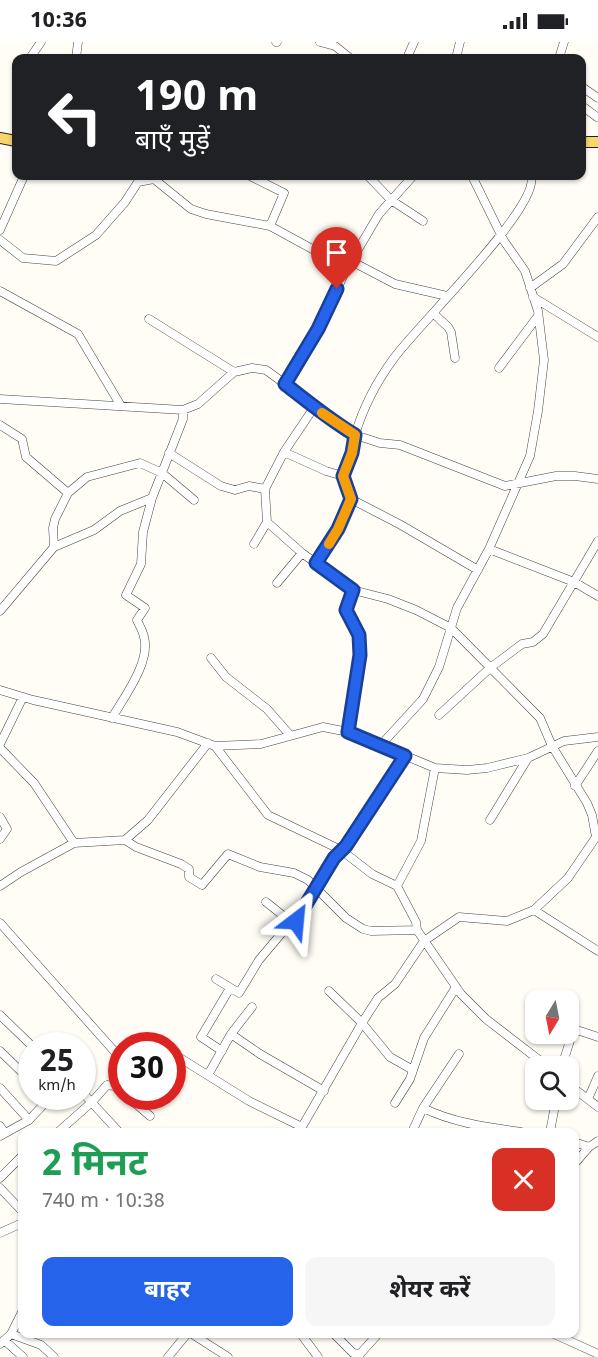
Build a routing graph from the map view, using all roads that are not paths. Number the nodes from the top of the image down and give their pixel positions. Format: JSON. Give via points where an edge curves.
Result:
{"nodes":[{"id":1,"x":323,"y":42,"type":"edge"},
{"id":2,"x":345,"y":54,"type":"edge"},
{"id":3,"x":22,"y":180,"type":"edge"},
{"id":4,"x":145,"y":180,"type":"edge"},
{"id":5,"x":158,"y":180,"type":"edge"},
{"id":6,"x":258,"y":180,"type":"edge"},
{"id":7,"x":372,"y":180,"type":"edge"},
{"id":8,"x":409,"y":180,"type":"edge"},
{"id":9,"x":474,"y":180,"type":"edge"},
{"id":10,"x":532,"y":180,"type":"edge"},
{"id":11,"x":391,"y":200,"type":"junction"},
{"id":12,"x":598,"y":217,"type":"edge"},
{"id":13,"x":423,"y":221,"type":"dead end"},
{"id":14,"x":270,"y":226,"type":"junction"},
{"id":15,"x":0,"y":230,"type":"edge"},
{"id":16,"x":501,"y":233,"type":"junction"},
{"id":17,"x":0,"y":240,"type":"edge"},
{"id":18,"x":349,"y":265,"type":"junction"},
{"id":19,"x":530,"y":288,"type":"junction"},
{"id":20,"x":0,"y":291,"type":"edge"},
{"id":21,"x":447,"y":296,"type":"junction"},
{"id":22,"x":533,"y":297,"type":"junction"},
{"id":23,"x":433,"y":313,"type":"junction"},
{"id":24,"x":538,"y":316,"type":"junction"},
{"id":25,"x":149,"y":319,"type":"dead end"},
{"id":26,"x":598,"y":338,"type":"edge"},
{"id":27,"x":455,"y":358,"type":"dead end"},
{"id":28,"x":499,"y":368,"type":"dead end"},
{"id":29,"x":234,"y":372,"type":"junction"},
{"id":30,"x":285,"y":384,"type":"junction"},
{"id":31,"x":0,"y":399,"type":"edge"},
{"id":32,"x":121,"y":406,"type":"junction"},
{"id":33,"x":315,"y":406,"type":"junction"},
{"id":34,"x":183,"y":410,"type":"junction"},
{"id":35,"x":0,"y":425,"type":"edge"},
{"id":36,"x":355,"y":435,"type":"junction"},
{"id":37,"x":284,"y":452,"type":"junction"},
{"id":38,"x":169,"y":453,"type":"junction"},
{"id":39,"x":162,"y":473,"type":"junction"},
{"id":40,"x":343,"y":476,"type":"junction"},
{"id":41,"x":598,"y":479,"type":"edge"},
{"id":42,"x":516,"y":484,"type":"junction"},
{"id":43,"x":265,"y":489,"type":"junction"},
{"id":44,"x":68,"y":494,"type":"junction"},
{"id":45,"x":152,"y":498,"type":"junction"},
{"id":46,"x":351,"y":499,"type":"junction"},
{"id":47,"x":194,"y":500,"type":"dead end"},
{"id":48,"x":267,"y":522,"type":"junction"},
{"id":49,"x":598,"y":541,"type":"edge"},
{"id":50,"x":254,"y":544,"type":"dead end"},
{"id":51,"x":54,"y":547,"type":"junction"},
{"id":52,"x":489,"y":549,"type":"junction"},
{"id":53,"x":302,"y":553,"type":"junction"},
{"id":54,"x":316,"y":563,"type":"junction"},
{"id":55,"x":478,"y":570,"type":"junction"},
{"id":56,"x":574,"y":582,"type":"junction"},
{"id":57,"x":277,"y":583,"type":"dead end"},
{"id":58,"x":353,"y":590,"type":"junction"},
{"id":59,"x":598,"y":596,"type":"edge"},
{"id":60,"x":0,"y":611,"type":"edge"},
{"id":61,"x":451,"y":628,"type":"junction"},
{"id":62,"x":211,"y":658,"type":"dead end"},
{"id":63,"x":490,"y":668,"type":"junction"},
{"id":64,"x":0,"y":690,"type":"edge"},
{"id":65,"x":23,"y":697,"type":"junction"},
{"id":66,"x":439,"y":715,"type":"dead end"},
{"id":67,"x":112,"y":718,"type":"junction"},
{"id":68,"x":348,"y":732,"type":"junction"},
{"id":69,"x":290,"y":735,"type":"junction"},
{"id":70,"x":598,"y":737,"type":"edge"},
{"id":71,"x":211,"y":744,"type":"junction"},
{"id":72,"x":0,"y":746,"type":"edge"},
{"id":73,"x":380,"y":746,"type":"junction"},
{"id":74,"x":552,"y":747,"type":"junction"},
{"id":75,"x":598,"y":751,"type":"edge"},
{"id":76,"x":405,"y":756,"type":"junction"},
{"id":77,"x":528,"y":758,"type":"junction"},
{"id":78,"x":435,"y":768,"type":"junction"},
{"id":79,"x":575,"y":786,"type":"junction"},
{"id":80,"x":0,"y":817,"type":"edge"},
{"id":81,"x":490,"y":820,"type":"dead end"},
{"id":82,"x":597,"y":837,"type":"edge"},
{"id":83,"x":0,"y":839,"type":"edge"},
{"id":84,"x":125,"y":840,"type":"junction"},
{"id":85,"x":74,"y":843,"type":"junction"},
{"id":86,"x":340,"y":850,"type":"junction"},
{"id":87,"x":0,"y":886,"type":"edge"},
{"id":88,"x":397,"y":886,"type":"junction"},
{"id":89,"x":315,"y":888,"type":"junction"},
{"id":90,"x":266,"y":902,"type":"dead end"},
{"id":91,"x":534,"y":910,"type":"junction"},
{"id":92,"x":291,"y":922,"type":"junction"},
{"id":93,"x":0,"y":923,"type":"edge"},
{"id":94,"x":417,"y":930,"type":"junction"},
{"id":95,"x":424,"y":941,"type":"junction"},
{"id":96,"x":598,"y":951,"type":"edge"},
{"id":97,"x":216,"y":979,"type":"dead end"},
{"id":98,"x":456,"y":987,"type":"junction"},
{"id":99,"x":230,"y":988,"type":"junction"},
{"id":100,"x":328,"y":991,"type":"dead end"},
{"id":101,"x":252,"y":1007,"type":"dead end"},
{"id":102,"x":0,"y":1015,"type":"edge"},
{"id":103,"x":362,"y":1023,"type":"junction"},
{"id":104,"x":18,"y":1032,"type":"edge"},
{"id":105,"x":231,"y":1034,"type":"junction"},
{"id":106,"x":598,"y":1037,"type":"edge"},
{"id":107,"x":108,"y":1044,"type":"edge"},
{"id":108,"x":0,"y":1051,"type":"edge"},
{"id":109,"x":222,"y":1051,"type":"junction"},
{"id":110,"x":459,"y":1054,"type":"dead end"},
{"id":111,"x":534,"y":1056,"type":"edge"},
{"id":112,"x":565,"y":1056,"type":"edge"},
{"id":113,"x":186,"y":1062,"type":"edge"},
{"id":114,"x":18,"y":1068,"type":"edge"},
{"id":115,"x":413,"y":1070,"type":"junction"},
{"id":116,"x":208,"y":1075,"type":"junction"},
{"id":117,"x":598,"y":1076,"type":"edge"},
{"id":118,"x":108,"y":1085,"type":"edge"},
{"id":119,"x":0,"y":1088,"type":"edge"},
{"id":120,"x":324,"y":1091,"type":"junction"},
{"id":121,"x":579,"y":1092,"type":"edge"},
{"id":122,"x":96,"y":1097,"type":"edge"},
{"id":123,"x":588,"y":1099,"type":"junction"},
{"id":124,"x":396,"y":1103,"type":"dead end"},
{"id":125,"x":96,"y":1106,"type":"edge"},
{"id":126,"x":423,"y":1107,"type":"junction"},
{"id":127,"x":598,"y":1107,"type":"edge"},
{"id":128,"x":38,"y":1110,"type":"edge"},
{"id":129,"x":83,"y":1110,"type":"edge"},
{"id":130,"x":143,"y":1110,"type":"edge"},
{"id":131,"x":554,"y":1110,"type":"edge"},
{"id":132,"x":150,"y":1116,"type":"dead end"},
{"id":133,"x":29,"y":1120,"type":"junction"},
{"id":134,"x":63,"y":1128,"type":"edge"},
{"id":135,"x":115,"y":1128,"type":"edge"},
{"id":136,"x":296,"y":1128,"type":"edge"},
{"id":137,"x":301,"y":1128,"type":"edge"},
{"id":138,"x":414,"y":1128,"type":"edge"},
{"id":139,"x":496,"y":1128,"type":"edge"},
{"id":140,"x":551,"y":1128,"type":"edge"},
{"id":141,"x":2,"y":1132,"type":"edge"},
{"id":142,"x":598,"y":1141,"type":"edge"},
{"id":143,"x":579,"y":1144,"type":"edge"},
{"id":144,"x":589,"y":1147,"type":"junction"},
{"id":145,"x":579,"y":1159,"type":"edge"},
{"id":146,"x":18,"y":1160,"type":"edge"},
{"id":147,"x":0,"y":1178,"type":"edge"},
{"id":148,"x":0,"y":1188,"type":"edge"},
{"id":149,"x":18,"y":1207,"type":"edge"},
{"id":150,"x":18,"y":1225,"type":"edge"},
{"id":151,"x":0,"y":1233,"type":"edge"},
{"id":152,"x":18,"y":1320,"type":"edge"},
{"id":153,"x":11,"y":1334,"type":"junction"},
{"id":154,"x":18,"y":1337,"type":"edge"},
{"id":155,"x":22,"y":1338,"type":"edge"},
{"id":156,"x":184,"y":1338,"type":"edge"},
{"id":157,"x":198,"y":1338,"type":"edge"},
{"id":158,"x":305,"y":1338,"type":"edge"},
{"id":159,"x":338,"y":1338,"type":"edge"},
{"id":160,"x":373,"y":1338,"type":"edge"},
{"id":161,"x":563,"y":1338,"type":"edge"},
{"id":162,"x":2,"y":1342,"type":"edge"},
{"id":163,"x":598,"y":1354,"type":"edge"},
{"id":164,"x":22,"y":1357,"type":"edge"},
{"id":165,"x":54,"y":1357,"type":"edge"},
{"id":166,"x":168,"y":1357,"type":"edge"},
{"id":167,"x":228,"y":1357,"type":"edge"},
{"id":168,"x":318,"y":1357,"type":"edge"}],
"edges":[{"from":1,"to":2,"type":"street"},
{"from":3,"to":15,"type":"street"},
{"from":4,"to":17,"type":"street","via":[[138,182],[96,235],[56,261],[22,258]]},
{"from":5,"to":14,"type":"street","via":[[191,209]]},
{"from":6,"to":14,"type":"street","via":[[284,193]]},
{"from":7,"to":11,"type":"street"},
{"from":8,"to":11,"type":"street"},
{"from":9,"to":16,"type":"street"},
{"from":10,"to":16,"type":"street","via":[[513,220]]},
{"from":11,"to":13,"type":"street"},
{"from":11,"to":18,"type":"street"},
{"from":12,"to":19,"type":"street","via":[[562,264]]},
{"from":14,"to":18,"type":"street"},
{"from":16,"to":19,"type":"street","via":[[525,270]]},
{"from":16,"to":21,"type":"street","via":[[473,271]]},
{"from":18,"to":21,"type":"street","via":[[395,284]]},
{"from":18,"to":30,"type":"street","via":[[318,329]]},
{"from":19,"to":22,"type":"street"},
{"from":20,"to":32,"type":"street","via":[[78,334]]},
{"from":21,"to":23,"type":"street"},
{"from":22,"to":24,"type":"street"},
{"from":22,"to":26,"type":"street"},
{"from":23,"to":27,"type":"street","via":[[451,332]]},
{"from":23,"to":36,"type":"street","via":[[394,357],[374,389]]},
{"from":24,"to":28,"type":"street"},
{"from":24,"to":42,"type":"street","via":[[544,360],[538,411],[530,456]]},
{"from":25,"to":29,"type":"street"},
{"from":29,"to":30,"type":"street","via":[[266,370]]},
{"from":29,"to":34,"type":"street","via":[[198,404]]},
{"from":30,"to":33,"type":"street"},
{"from":31,"to":32,"type":"street"},
{"from":32,"to":34,"type":"street"},
{"from":33,"to":36,"type":"street"},
{"from":33,"to":37,"type":"street"},
{"from":34,"to":38,"type":"street"},
{"from":35,"to":44,"type":"street","via":[[22,439],[26,457]]},
{"from":36,"to":40,"type":"street"},
{"from":36,"to":42,"type":"street","via":[[400,445],[505,486]]},
{"from":37,"to":40,"type":"street"},
{"from":37,"to":43,"type":"street"},
{"from":38,"to":39,"type":"street"},
{"from":38,"to":43,"type":"street","via":[[221,486],[234,490],[249,486]]},
{"from":39,"to":44,"type":"street","via":[[140,463],[87,477]]},
{"from":39,"to":45,"type":"street"},
{"from":39,"to":47,"type":"street"},
{"from":40,"to":46,"type":"street"},
{"from":41,"to":42,"type":"street","via":[[556,476]]},
{"from":42,"to":52,"type":"street"},
{"from":43,"to":48,"type":"street"},
{"from":44,"to":51,"type":"street","via":[[53,528]]},
{"from":45,"to":51,"type":"street"},
{"from":45,"to":67,"type":"street","via":[[143,532],[141,564],[126,595],[145,608],[136,620],[146,649],[140,670]]},
{"from":46,"to":54,"type":"street"},
{"from":46,"to":55,"type":"street"},
{"from":48,"to":50,"type":"street"},
{"from":48,"to":53,"type":"street"},
{"from":49,"to":56,"type":"street"},
{"from":51,"to":60,"type":"street"},
{"from":52,"to":55,"type":"street"},
{"from":52,"to":56,"type":"street"},
{"from":53,"to":54,"type":"street"},
{"from":53,"to":57,"type":"street"},
{"from":54,"to":58,"type":"street"},
{"from":55,"to":61,"type":"street","via":[[457,608]]},
{"from":56,"to":59,"type":"street"},
{"from":56,"to":63,"type":"street","via":[[543,634]]},
{"from":58,"to":61,"type":"street","via":[[398,603]]},
{"from":58,"to":68,"type":"street","via":[[346,610],[359,635],[360,655]]},
{"from":61,"to":63,"type":"street"},
{"from":61,"to":73,"type":"street","via":[[439,667],[423,699]]},
{"from":62,"to":69,"type":"street","via":[[225,678],[267,709]]},
{"from":63,"to":66,"type":"street"},
{"from":63,"to":74,"type":"street","via":[[540,718]]},
{"from":64,"to":65,"type":"street"},
{"from":65,"to":67,"type":"street"},
{"from":65,"to":72,"type":"street"},
{"from":67,"to":71,"type":"street"},
{"from":68,"to":69,"type":"street","via":[[323,727]]},
{"from":68,"to":73,"type":"street"},
{"from":69,"to":71,"type":"street","via":[[261,744]]},
{"from":70,"to":74,"type":"street","via":[[564,741]]},
{"from":71,"to":84,"type":"street","via":[[148,820]]},
{"from":71,"to":86,"type":"street","via":[[268,815]]},
{"from":72,"to":85,"type":"street","via":[[34,783]]},
{"from":73,"to":76,"type":"street"},
{"from":74,"to":77,"type":"street"},
{"from":74,"to":79,"type":"street"},
{"from":75,"to":79,"type":"street"},
{"from":76,"to":78,"type":"street"},
{"from":76,"to":86,"type":"street"},
{"from":77,"to":78,"type":"street","via":[[477,769]]},
{"from":77,"to":81,"type":"street"},
{"from":78,"to":88,"type":"street","via":[[421,841]]},
{"from":79,"to":82,"type":"street","via":[[587,803]]},
{"from":80,"to":83,"type":"street","via":[[7,829]]},
{"from":82,"to":91,"type":"street","via":[[568,878]]},
{"from":84,"to":85,"type":"street"},
{"from":84,"to":89,"type":"street","via":[[182,864],[189,869],[189,877],[202,885],[228,854],[260,867],[294,873]]},
{"from":85,"to":87,"type":"street"},
{"from":86,"to":88,"type":"street","via":[[372,874]]},
{"from":86,"to":89,"type":"street"},
{"from":88,"to":94,"type":"street"},
{"from":89,"to":92,"type":"street","via":[[296,921]]},
{"from":89,"to":94,"type":"street","via":[[363,929]]},
{"from":90,"to":92,"type":"street"},
{"from":91,"to":95,"type":"street","via":[[507,921],[459,917]]},
{"from":91,"to":96,"type":"street"},
{"from":92,"to":99,"type":"street","via":[[259,960],[239,993]]},
{"from":93,"to":107,"type":"street"},
{"from":94,"to":95,"type":"street"},
{"from":95,"to":98,"type":"street"},
{"from":95,"to":103,"type":"street"},
{"from":97,"to":99,"type":"street"},
{"from":98,"to":111,"type":"street","via":[[486,1019]]},
{"from":98,"to":115,"type":"street","via":[[424,1038]]},
{"from":99,"to":109,"type":"street","via":[[201,1037]]},
{"from":100,"to":103,"type":"street"},
{"from":101,"to":105,"type":"street"},
{"from":102,"to":104,"type":"street"},
{"from":103,"to":115,"type":"street","via":[[390,1057]]},
{"from":103,"to":120,"type":"street"},
{"from":105,"to":109,"type":"street"},
{"from":105,"to":120,"type":"street"},
{"from":106,"to":112,"type":"street","via":[[573,1031]]},
{"from":108,"to":114,"type":"street"},
{"from":109,"to":116,"type":"street"},
{"from":110,"to":126,"type":"street"},
{"from":113,"to":116,"type":"street"},
{"from":115,"to":124,"type":"street"},
{"from":116,"to":136,"type":"street"},
{"from":117,"to":123,"type":"street"},
{"from":118,"to":122,"type":"street"},
{"from":119,"to":133,"type":"street"},
{"from":120,"to":137,"type":"street"},
{"from":121,"to":123,"type":"street"},
{"from":123,"to":127,"type":"street"},
{"from":125,"to":135,"type":"street"},
{"from":126,"to":138,"type":"street"},
{"from":126,"to":139,"type":"street","via":[[442,1117]]},
{"from":128,"to":133,"type":"street"},
{"from":129,"to":134,"type":"street"},
{"from":130,"to":132,"type":"street"},
{"from":131,"to":140,"type":"street"},
{"from":133,"to":141,"type":"street"},
{"from":142,"to":144,"type":"street"},
{"from":143,"to":144,"type":"street"},
{"from":144,"to":145,"type":"street"},
{"from":146,"to":147,"type":"street"},
{"from":148,"to":149,"type":"street"},
{"from":150,"to":151,"type":"street"},
{"from":152,"to":153,"type":"street"},
{"from":153,"to":154,"type":"street"},
{"from":153,"to":162,"type":"street"},
{"from":155,"to":165,"type":"street","via":[[41,1345]]},
{"from":156,"to":166,"type":"street"},
{"from":157,"to":167,"type":"street"},
{"from":158,"to":168,"type":"street"},
{"from":159,"to":160,"type":"street","via":[[353,1353],[360,1354]]},
{"from":161,"to":163,"type":"street"},
{"from":162,"to":164,"type":"street"}]}
